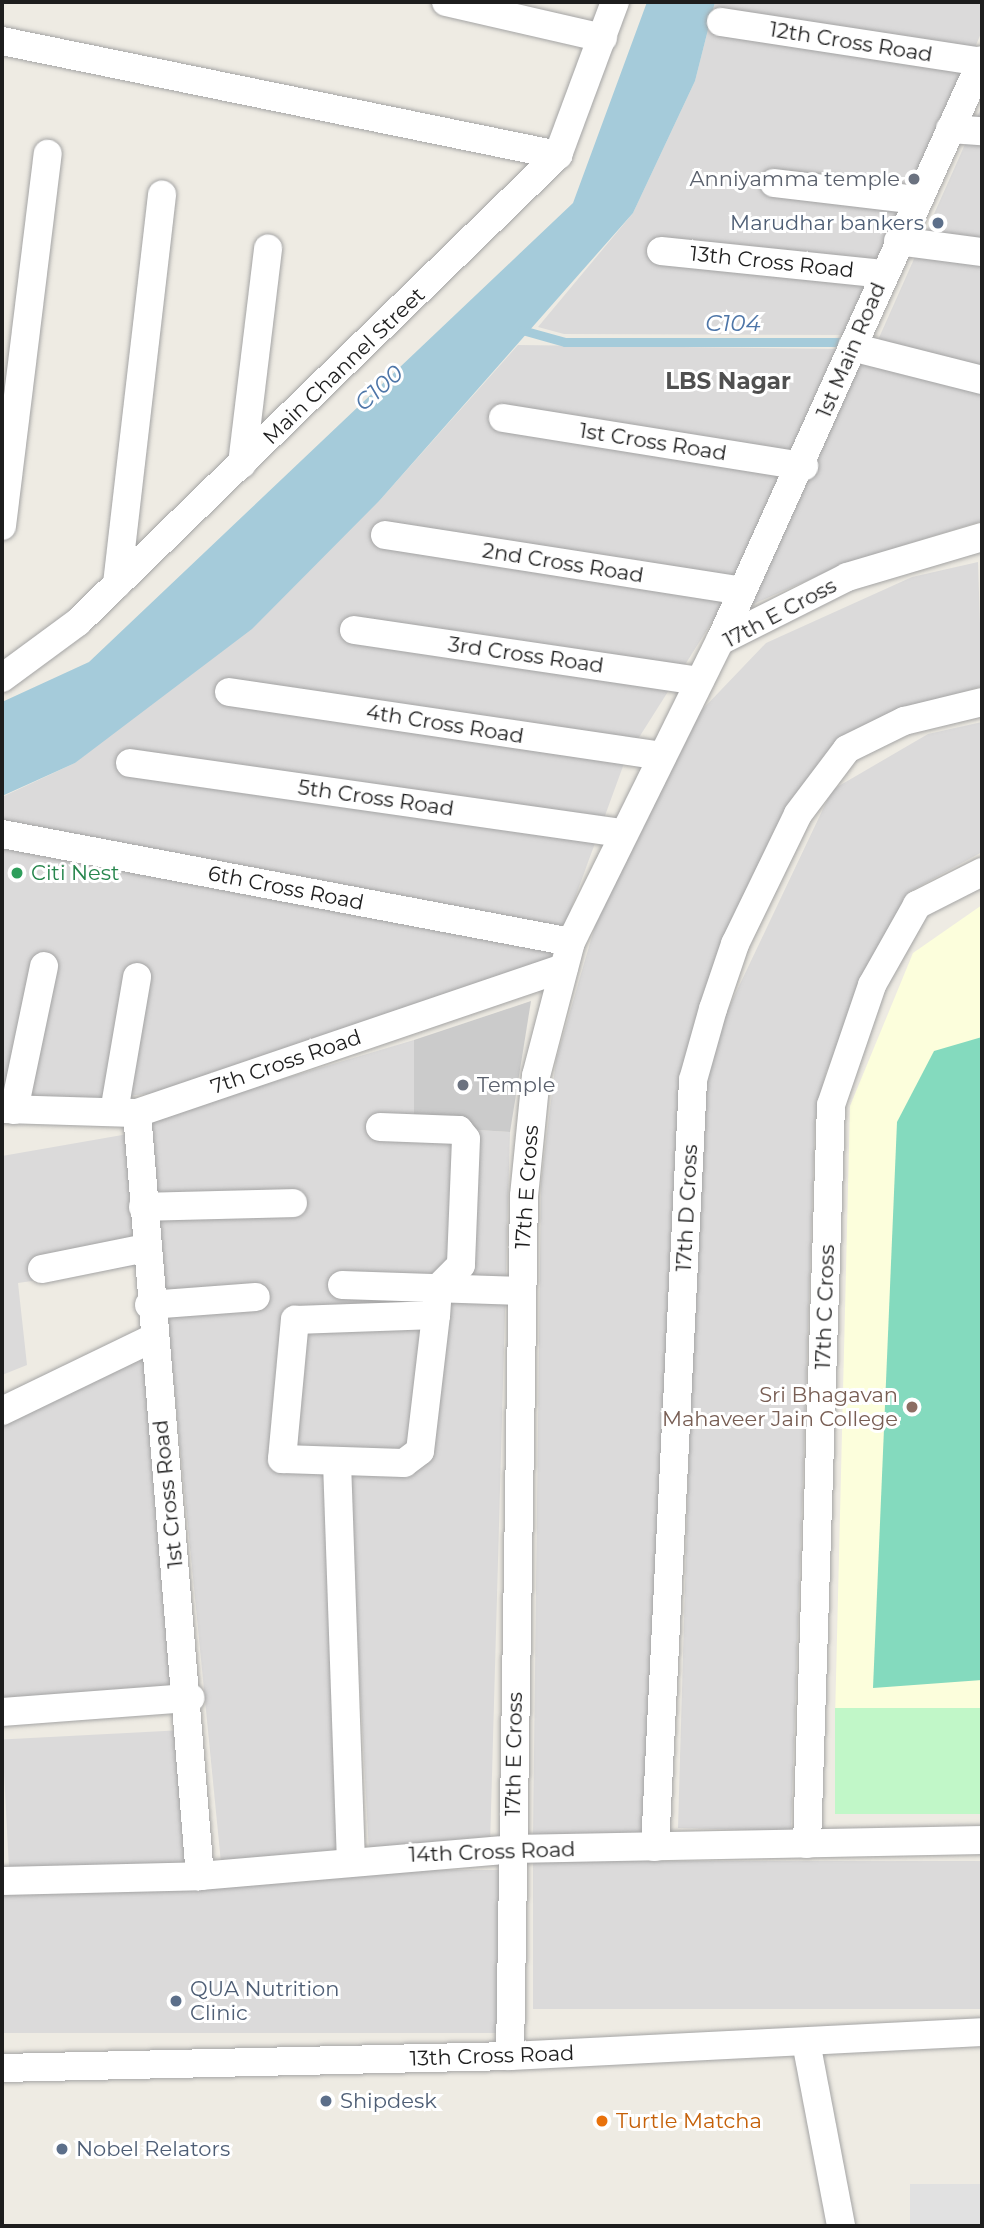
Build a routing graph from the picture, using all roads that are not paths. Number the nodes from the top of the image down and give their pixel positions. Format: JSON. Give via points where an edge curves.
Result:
{"nodes":[{"id":1,"x":446,"y":2,"type":"edge"},
{"id":2,"x":615,"y":2,"type":"edge"},
{"id":3,"x":721,"y":22,"type":"dead end"},
{"id":4,"x":603,"y":38,"type":"junction"},
{"id":5,"x":2,"y":41,"type":"edge"},
{"id":6,"x":982,"y":61,"type":"edge"},
{"id":7,"x":950,"y":129,"type":"junction"},
{"id":8,"x":982,"y":131,"type":"edge"},
{"id":9,"x":48,"y":154,"type":"dead end"},
{"id":10,"x":558,"y":155,"type":"junction"},
{"id":11,"x":774,"y":183,"type":"dead end"},
{"id":12,"x":162,"y":195,"type":"dead end"},
{"id":13,"x":917,"y":200,"type":"junction"},
{"id":14,"x":898,"y":242,"type":"junction"},
{"id":15,"x":268,"y":249,"type":"dead end"},
{"id":16,"x":661,"y":251,"type":"dead end"},
{"id":17,"x":982,"y":252,"type":"edge"},
{"id":18,"x":883,"y":274,"type":"junction"},
{"id":19,"x":855,"y":340,"type":"junction"},
{"id":20,"x":982,"y":380,"type":"edge"},
{"id":21,"x":503,"y":418,"type":"dead end"},
{"id":22,"x":242,"y":464,"type":"junction"},
{"id":23,"x":804,"y":466,"type":"junction"},
{"id":24,"x":2,"y":526,"type":"edge"},
{"id":25,"x":385,"y":535,"type":"dead end"},
{"id":26,"x":982,"y":537,"type":"edge"},
{"id":27,"x":117,"y":584,"type":"junction"},
{"id":28,"x":741,"y":591,"type":"junction"},
{"id":29,"x":354,"y":630,"type":"dead end"},
{"id":30,"x":720,"y":641,"type":"junction"},
{"id":31,"x":2,"y":678,"type":"edge"},
{"id":32,"x":698,"y":681,"type":"junction"},
{"id":33,"x":229,"y":692,"type":"dead end"},
{"id":34,"x":982,"y":702,"type":"edge"},
{"id":35,"x":661,"y":756,"type":"junction"},
{"id":36,"x":130,"y":763,"type":"dead end"},
{"id":37,"x":622,"y":833,"type":"junction"},
{"id":38,"x":2,"y":834,"type":"edge"},
{"id":39,"x":982,"y":872,"type":"edge"},
{"id":40,"x":567,"y":955,"type":"junction"},
{"id":41,"x":44,"y":966,"type":"dead end"},
{"id":42,"x":137,"y":977,"type":"dead end"},
{"id":43,"x":8,"y":1110,"type":"edge"},
{"id":44,"x":126,"y":1112,"type":"junction"},
{"id":45,"x":380,"y":1127,"type":"dead end"},
{"id":46,"x":293,"y":1203,"type":"dead end"},
{"id":47,"x":143,"y":1207,"type":"junction"},
{"id":48,"x":146,"y":1248,"type":"junction"},
{"id":49,"x":41,"y":1269,"type":"dead end"},
{"id":50,"x":342,"y":1285,"type":"dead end"},
{"id":51,"x":522,"y":1291,"type":"junction"},
{"id":52,"x":256,"y":1297,"type":"dead end"},
{"id":53,"x":437,"y":1302,"type":"junction"},
{"id":54,"x":149,"y":1305,"type":"junction"},
{"id":55,"x":151,"y":1339,"type":"junction"},
{"id":56,"x":2,"y":1411,"type":"edge"},
{"id":57,"x":337,"y":1462,"type":"junction"},
{"id":58,"x":190,"y":1698,"type":"junction"},
{"id":59,"x":2,"y":1712,"type":"edge"},
{"id":60,"x":982,"y":1840,"type":"edge"},
{"id":61,"x":807,"y":1844,"type":"junction"},
{"id":62,"x":656,"y":1847,"type":"junction"},
{"id":63,"x":513,"y":1849,"type":"junction"},
{"id":64,"x":351,"y":1859,"type":"junction"},
{"id":65,"x":200,"y":1876,"type":"junction"},
{"id":66,"x":2,"y":1881,"type":"edge"},
{"id":67,"x":982,"y":2032,"type":"edge"},
{"id":68,"x":806,"y":2042,"type":"junction"},
{"id":69,"x":510,"y":2056,"type":"junction"},
{"id":70,"x":2,"y":2068,"type":"edge"},
{"id":71,"x":841,"y":2226,"type":"edge"}],
"edges":[{"from":1,"to":4,"type":"street"},
{"from":2,"to":4,"type":"street","name":"Main Channel Street"},
{"from":3,"to":6,"type":"street","name":"12th Cross Road"},
{"from":4,"to":10,"type":"street","name":"Main Channel Street"},
{"from":5,"to":10,"type":"street"},
{"from":6,"to":7,"type":"street","name":"1st Main Road"},
{"from":7,"to":8,"type":"street"},
{"from":7,"to":13,"type":"street","name":"1st Main Road"},
{"from":9,"to":24,"type":"street"},
{"from":10,"to":22,"type":"street","name":"Main Channel Street"},
{"from":11,"to":13,"type":"street"},
{"from":12,"to":27,"type":"street"},
{"from":13,"to":14,"type":"street","name":"1st Main Road"},
{"from":14,"to":17,"type":"street"},
{"from":14,"to":18,"type":"street","name":"1st Main Road"},
{"from":15,"to":22,"type":"street"},
{"from":16,"to":18,"type":"street","name":"13th Cross Road"},
{"from":18,"to":19,"type":"street","name":"1st Main Road"},
{"from":19,"to":20,"type":"street"},
{"from":19,"to":23,"type":"street","name":"1st Main Road"},
{"from":21,"to":23,"type":"street","name":"1st Cross Road"},
{"from":22,"to":27,"type":"street","name":"Main Channel Street"},
{"from":23,"to":28,"type":"street","name":"1st Main Road"},
{"from":25,"to":28,"type":"street","name":"2nd Cross Road"},
{"from":26,"to":30,"type":"street","name":"17th E Cross","via":[[847,577]]},
{"from":27,"to":31,"type":"street","name":"Main Channel Street"},
{"from":28,"to":30,"type":"street","name":"1st Main Road"},
{"from":29,"to":32,"type":"street","name":"3rd Cross Road"},
{"from":30,"to":32,"type":"street","name":"17th E Cross"},
{"from":32,"to":35,"type":"street","name":"17th E Cross"},
{"from":33,"to":35,"type":"street","name":"4th Cross Road"},
{"from":34,"to":62,"type":"street","name":"17th D Cross","via":[[904,721],[848,750],[798,814],[734,944],[713,1009],[693,1080]]},
{"from":35,"to":37,"type":"street","name":"17th E Cross"},
{"from":36,"to":37,"type":"street","name":"5th Cross Road"},
{"from":37,"to":40,"type":"street","name":"17th E Cross"},
{"from":38,"to":40,"type":"street","name":"6th Cross Road"},
{"from":39,"to":61,"type":"street","name":"17th C Cross","via":[[917,905],[872,985],[831,1105]]},
{"from":40,"to":44,"type":"street","name":"7th Cross Road"},
{"from":40,"to":51,"type":"street","name":"17th E Cross","via":[[536,1076]]},
{"from":41,"to":43,"type":"street"},
{"from":42,"to":44,"type":"street","name":"1st Cross Road"},
{"from":43,"to":44,"type":"street","name":"7th Cross Road"},
{"from":44,"to":47,"type":"street","name":"1st Cross Road"},
{"from":45,"to":53,"type":"street","via":[[459,1130],[466,1139],[461,1265]]},
{"from":46,"to":47,"type":"street"},
{"from":47,"to":48,"type":"street","name":"1st Cross Road"},
{"from":48,"to":49,"type":"street"},
{"from":48,"to":54,"type":"street","name":"1st Cross Road"},
{"from":50,"to":53,"type":"street"},
{"from":51,"to":53,"type":"street"},
{"from":51,"to":63,"type":"street","name":"17th E Cross"},
{"from":52,"to":54,"type":"street"},
{"from":53,"to":57,"type":"street","via":[[416,1457],[404,1463]]},
{"from":53,"to":57,"type":"street","via":[[303,1316],[292,1324],[280,1455]]},
{"from":54,"to":55,"type":"street","name":"1st Cross Road"},
{"from":55,"to":56,"type":"street"},
{"from":55,"to":58,"type":"street","name":"1st Cross Road"},
{"from":57,"to":64,"type":"street"},
{"from":58,"to":59,"type":"street"},
{"from":58,"to":65,"type":"street","name":"1st Cross Road"},
{"from":60,"to":61,"type":"street","name":"14th Cross Road"},
{"from":61,"to":62,"type":"street","name":"14th Cross Road"},
{"from":62,"to":63,"type":"street","name":"14th Cross Road"},
{"from":63,"to":64,"type":"street","name":"14th Cross Road"},
{"from":63,"to":69,"type":"street","name":"17th E Cross"},
{"from":64,"to":65,"type":"street","name":"14th Cross Road"},
{"from":65,"to":66,"type":"street","name":"14th Cross Road"},
{"from":67,"to":68,"type":"street","name":"13th Cross Road"},
{"from":68,"to":69,"type":"street","name":"13th Cross Road"},
{"from":68,"to":71,"type":"street"},
{"from":69,"to":70,"type":"street","name":"13th Cross Road"}]}
